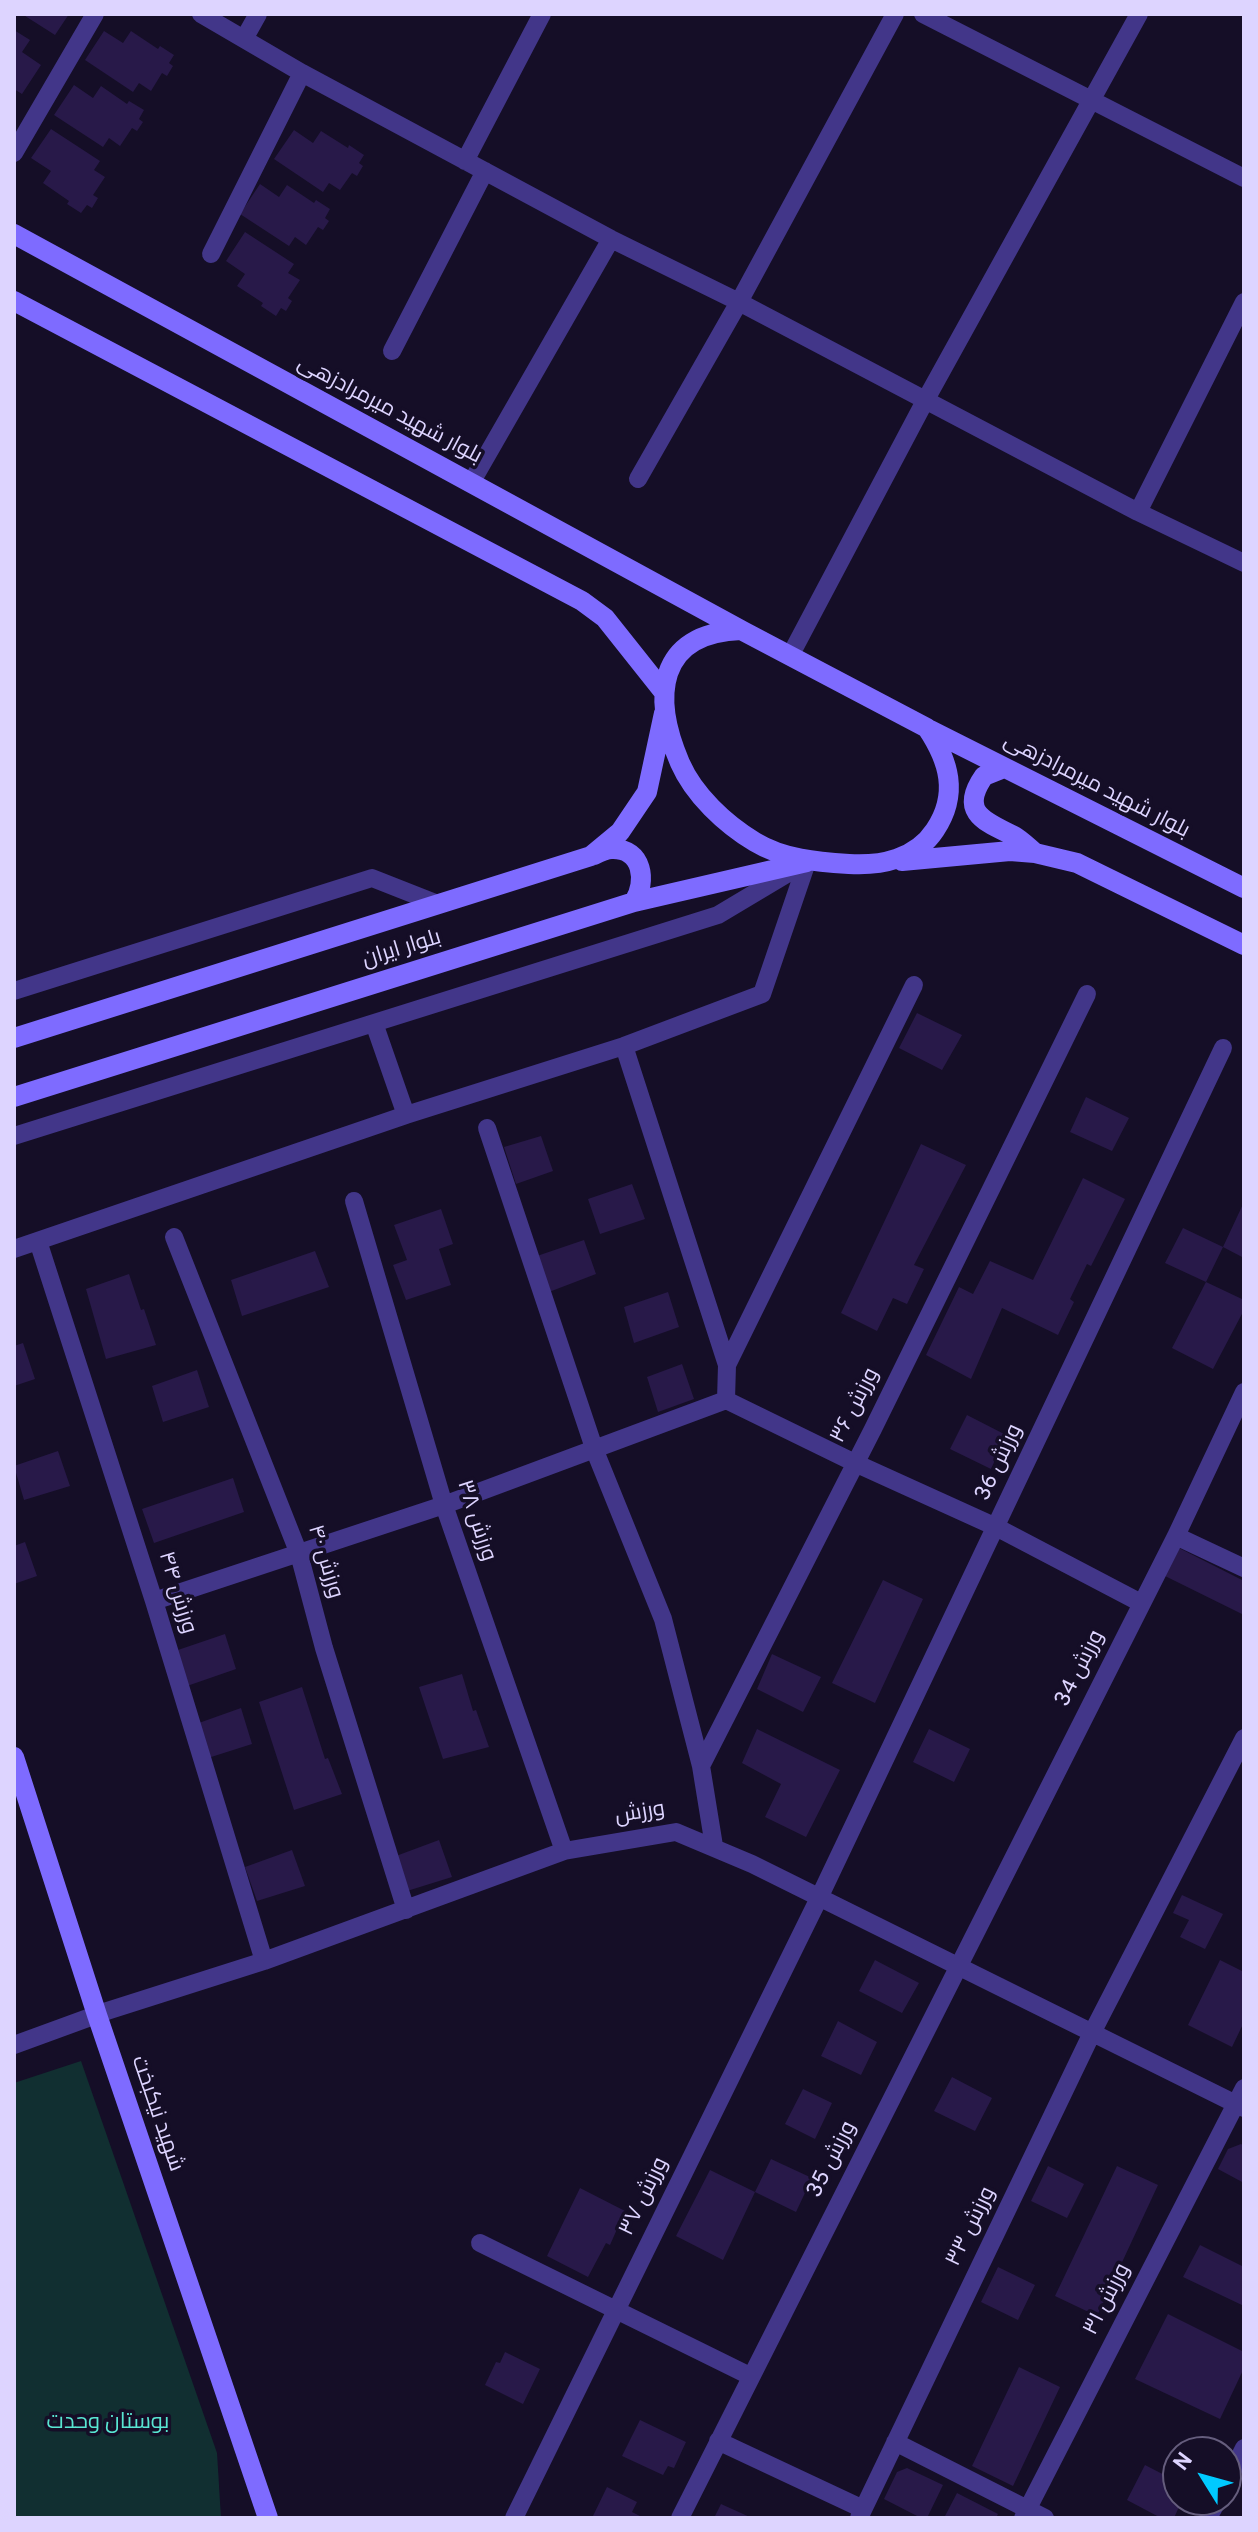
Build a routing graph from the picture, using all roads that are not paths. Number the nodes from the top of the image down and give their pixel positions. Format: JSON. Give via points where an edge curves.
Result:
{"nodes":[{"id":1,"x":95,"y":14,"type":"edge"},
{"id":2,"x":201,"y":14,"type":"edge"},
{"id":3,"x":258,"y":14,"type":"edge"},
{"id":4,"x":542,"y":14,"type":"edge"},
{"id":5,"x":895,"y":14,"type":"edge"},
{"id":6,"x":923,"y":14,"type":"edge"},
{"id":7,"x":1139,"y":14,"type":"edge"},
{"id":8,"x":244,"y":39,"type":"junction"},
{"id":9,"x":302,"y":73,"type":"junction"},
{"id":10,"x":1092,"y":100,"type":"junction"},
{"id":11,"x":14,"y":153,"type":"edge"},
{"id":12,"x":465,"y":161,"type":"junction"},
{"id":13,"x":485,"y":171,"type":"junction"},
{"id":14,"x":1244,"y":178,"type":"edge"},
{"id":15,"x":14,"y":234,"type":"edge"},
{"id":16,"x":611,"y":239,"type":"junction"},
{"id":17,"x":211,"y":254,"type":"dead end"},
{"id":18,"x":14,"y":301,"type":"edge"},
{"id":19,"x":739,"y":302,"type":"junction"},
{"id":20,"x":1244,"y":302,"type":"edge"},
{"id":21,"x":392,"y":351,"type":"dead end"},
{"id":22,"x":925,"y":401,"type":"junction"},
{"id":23,"x":638,"y":479,"type":"dead end"},
{"id":24,"x":471,"y":483,"type":"junction"},
{"id":25,"x":1138,"y":512,"type":"junction"},
{"id":26,"x":1244,"y":563,"type":"edge"},
{"id":27,"x":741,"y":630,"type":"junction"},
{"id":28,"x":790,"y":656,"type":"junction"},
{"id":29,"x":663,"y":691,"type":"junction"},
{"id":30,"x":664,"y":713,"type":"junction"},
{"id":31,"x":927,"y":728,"type":"junction"},
{"id":32,"x":1004,"y":768,"type":"junction"},
{"id":33,"x":1035,"y":853,"type":"junction"},
{"id":34,"x":591,"y":856,"type":"junction"},
{"id":35,"x":807,"y":862,"type":"junction"},
{"id":36,"x":890,"y":863,"type":"junction"},
{"id":37,"x":1244,"y":888,"type":"edge"},
{"id":38,"x":634,"y":902,"type":"junction"},
{"id":39,"x":438,"y":904,"type":"junction"},
{"id":40,"x":1244,"y":945,"type":"edge"},
{"id":41,"x":914,"y":985,"type":"dead end"},
{"id":42,"x":14,"y":991,"type":"edge"},
{"id":43,"x":1087,"y":994,"type":"dead end"},
{"id":44,"x":374,"y":1023,"type":"junction"},
{"id":45,"x":14,"y":1038,"type":"edge"},
{"id":46,"x":624,"y":1046,"type":"junction"},
{"id":47,"x":1223,"y":1048,"type":"dead end"},
{"id":48,"x":14,"y":1097,"type":"edge"},
{"id":49,"x":406,"y":1115,"type":"junction"},
{"id":50,"x":487,"y":1128,"type":"dead end"},
{"id":51,"x":14,"y":1136,"type":"edge"},
{"id":52,"x":354,"y":1201,"type":"dead end"},
{"id":53,"x":174,"y":1237,"type":"dead end"},
{"id":54,"x":38,"y":1241,"type":"junction"},
{"id":55,"x":14,"y":1249,"type":"edge"},
{"id":56,"x":727,"y":1365,"type":"junction"},
{"id":57,"x":1244,"y":1392,"type":"edge"},
{"id":58,"x":726,"y":1400,"type":"junction"},
{"id":59,"x":595,"y":1451,"type":"junction"},
{"id":60,"x":855,"y":1463,"type":"junction"},
{"id":61,"x":444,"y":1505,"type":"junction"},
{"id":62,"x":996,"y":1527,"type":"junction"},
{"id":63,"x":1176,"y":1536,"type":"junction"},
{"id":64,"x":299,"y":1554,"type":"junction"},
{"id":65,"x":1244,"y":1568,"type":"edge"},
{"id":66,"x":154,"y":1601,"type":"junction"},
{"id":67,"x":1141,"y":1603,"type":"junction"},
{"id":68,"x":1244,"y":1738,"type":"edge"},
{"id":69,"x":14,"y":1757,"type":"edge"},
{"id":70,"x":701,"y":1766,"type":"junction"},
{"id":71,"x":714,"y":1846,"type":"junction"},
{"id":72,"x":564,"y":1851,"type":"junction"},
{"id":73,"x":819,"y":1898,"type":"junction"},
{"id":74,"x":406,"y":1910,"type":"junction"},
{"id":75,"x":264,"y":1961,"type":"junction"},
{"id":76,"x":958,"y":1967,"type":"junction"},
{"id":77,"x":97,"y":2015,"type":"junction"},
{"id":78,"x":1092,"y":2033,"type":"junction"},
{"id":79,"x":14,"y":2045,"type":"edge"},
{"id":80,"x":1241,"y":2100,"type":"edge"},
{"id":81,"x":480,"y":2243,"type":"dead end"},
{"id":82,"x":617,"y":2309,"type":"junction"},
{"id":83,"x":750,"y":2376,"type":"junction"},
{"id":84,"x":718,"y":2441,"type":"junction"},
{"id":85,"x":895,"y":2442,"type":"junction"},
{"id":86,"x":255,"y":2485,"type":"junction"},
{"id":87,"x":861,"y":2514,"type":"edge"},
{"id":88,"x":1025,"y":2514,"type":"edge"},
{"id":89,"x":252,"y":2518,"type":"edge"},
{"id":90,"x":268,"y":2518,"type":"edge"},
{"id":91,"x":514,"y":2518,"type":"edge"},
{"id":92,"x":680,"y":2518,"type":"edge"},
{"id":93,"x":1045,"y":2518,"type":"edge"}],
"edges":[{"from":1,"to":11,"type":"street"},
{"from":2,"to":8,"type":"street"},
{"from":3,"to":8,"type":"street"},
{"from":4,"to":12,"type":"street"},
{"from":5,"to":19,"type":"street"},
{"from":6,"to":10,"type":"street"},
{"from":7,"to":10,"type":"street"},
{"from":8,"to":9,"type":"street"},
{"from":9,"to":12,"type":"street"},
{"from":9,"to":17,"type":"street"},
{"from":10,"to":14,"type":"street"},
{"from":10,"to":22,"type":"street"},
{"from":12,"to":13,"type":"street"},
{"from":13,"to":16,"type":"street"},
{"from":13,"to":21,"type":"street"},
{"from":15,"to":24,"type":"main road","name":"بلوار شهید میرمرادزهی"},
{"from":16,"to":19,"type":"street"},
{"from":16,"to":24,"type":"street"},
{"from":18,"to":29,"type":"main road","via":[[582,601],[605,618]]},
{"from":19,"to":22,"type":"street"},
{"from":19,"to":23,"type":"street"},
{"from":20,"to":25,"type":"street"},
{"from":22,"to":25,"type":"street"},
{"from":22,"to":28,"type":"street"},
{"from":24,"to":27,"type":"main road","name":"بلوار شهید میرمرادزهی"},
{"from":25,"to":26,"type":"street"},
{"from":27,"to":28,"type":"main road"},
{"from":27,"to":29,"type":"main road","via":[[719,631],[681,652]]},
{"from":28,"to":31,"type":"main road"},
{"from":29,"to":30,"type":"main road"},
{"from":30,"to":34,"type":"main road","name":"بلوار ایران","via":[[647,792],[620,832]]},
{"from":30,"to":35,"type":"main road","via":[[681,765],[713,810],[756,843]]},
{"from":31,"to":32,"type":"main road","name":"بلوار شهید میرمرادزهی"},
{"from":31,"to":36,"type":"main road","via":[[942,751],[949,778],[947,806],[935,831],[915,851]]},
{"from":32,"to":33,"type":"main road","via":[[984,776],[974,796],[975,807],[988,825]]},
{"from":32,"to":37,"type":"main road","name":"بلوار شهید میرمرادزهی"},
{"from":33,"to":36,"type":"main road"},
{"from":33,"to":40,"type":"main road","via":[[1077,863]]},
{"from":34,"to":38,"type":"main road","via":[[610,848],[638,862],[643,882]]},
{"from":34,"to":39,"type":"main road","name":"بلوار ایران"},
{"from":35,"to":36,"type":"main road"},
{"from":35,"to":38,"type":"main road","name":"بلوار ایران"},
{"from":35,"to":44,"type":"street","via":[[718,915]]},
{"from":35,"to":46,"type":"street","via":[[762,994]]},
{"from":38,"to":48,"type":"main road","name":"بلوار ایران"},
{"from":39,"to":42,"type":"street","via":[[372,878]]},
{"from":39,"to":45,"type":"main road","name":"بلوار ایران"},
{"from":41,"to":56,"type":"street"},
{"from":43,"to":60,"type":"street","name":"ورزش ۳۶"},
{"from":44,"to":49,"type":"street"},
{"from":44,"to":51,"type":"street"},
{"from":46,"to":49,"type":"street"},
{"from":46,"to":56,"type":"street"},
{"from":47,"to":62,"type":"street","name":"ورزش 36"},
{"from":49,"to":54,"type":"street"},
{"from":50,"to":59,"type":"street"},
{"from":52,"to":61,"type":"street","name":"ورزش ۳۸"},
{"from":53,"to":64,"type":"street","name":"ورزش ۴۰"},
{"from":54,"to":55,"type":"street"},
{"from":54,"to":66,"type":"street","name":"ورزش ۴۴"},
{"from":56,"to":58,"type":"street"},
{"from":57,"to":63,"type":"street","name":"ورزش 34"},
{"from":58,"to":59,"type":"street"},
{"from":58,"to":60,"type":"street"},
{"from":59,"to":61,"type":"street"},
{"from":59,"to":70,"type":"street","via":[[663,1619]]},
{"from":60,"to":62,"type":"street"},
{"from":60,"to":70,"type":"street","name":"ورزش ۳۶"},
{"from":61,"to":64,"type":"street"},
{"from":61,"to":72,"type":"street","name":"ورزش ۳۸"},
{"from":62,"to":67,"type":"street"},
{"from":62,"to":73,"type":"street","name":"ورزش 36"},
{"from":63,"to":65,"type":"street"},
{"from":63,"to":67,"type":"street","name":"ورزش 34"},
{"from":64,"to":66,"type":"street"},
{"from":64,"to":74,"type":"street","name":"ورزش ۴۰"},
{"from":66,"to":75,"type":"street","name":"ورزش ۴۴"},
{"from":67,"to":76,"type":"street","name":"ورزش 34"},
{"from":68,"to":78,"type":"street","name":"ورزش ۳۳"},
{"from":69,"to":77,"type":"main road","name":"شهید نیکبخت"},
{"from":70,"to":71,"type":"street"},
{"from":71,"to":72,"type":"street","name":"ورزش","via":[[676,1832]]},
{"from":71,"to":73,"type":"street","name":"ورزش"},
{"from":72,"to":74,"type":"street","name":"ورزش"},
{"from":73,"to":76,"type":"street","name":"ورزش"},
{"from":73,"to":82,"type":"street","name":"ورزش ۳۷"},
{"from":74,"to":75,"type":"street","name":"ورزش"},
{"from":75,"to":77,"type":"street","name":"ورزش"},
{"from":76,"to":78,"type":"street","name":"ورزش"},
{"from":76,"to":83,"type":"street","name":"ورزش 35"},
{"from":77,"to":79,"type":"street","name":"ورزش"},
{"from":77,"to":86,"type":"main road","name":"شهید نیکبخت"},
{"from":78,"to":80,"type":"street","name":"ورزش"},
{"from":78,"to":85,"type":"street","name":"ورزش ۳۳"},
{"from":80,"to":88,"type":"street","name":"ورزش ۳۱"},
{"from":81,"to":82,"type":"street"},
{"from":82,"to":83,"type":"street"},
{"from":82,"to":91,"type":"street","name":"ورزش ۳۷"},
{"from":83,"to":84,"type":"street","name":"ورزش 35"},
{"from":84,"to":87,"type":"street"},
{"from":84,"to":92,"type":"street","name":"ورزش 35"},
{"from":85,"to":87,"type":"street","name":"ورزش ۳۳"},
{"from":85,"to":88,"type":"street"},
{"from":86,"to":89,"type":"main road"},
{"from":86,"to":90,"type":"main road","name":"شهید نیکبخت"},
{"from":88,"to":93,"type":"street"}]}
